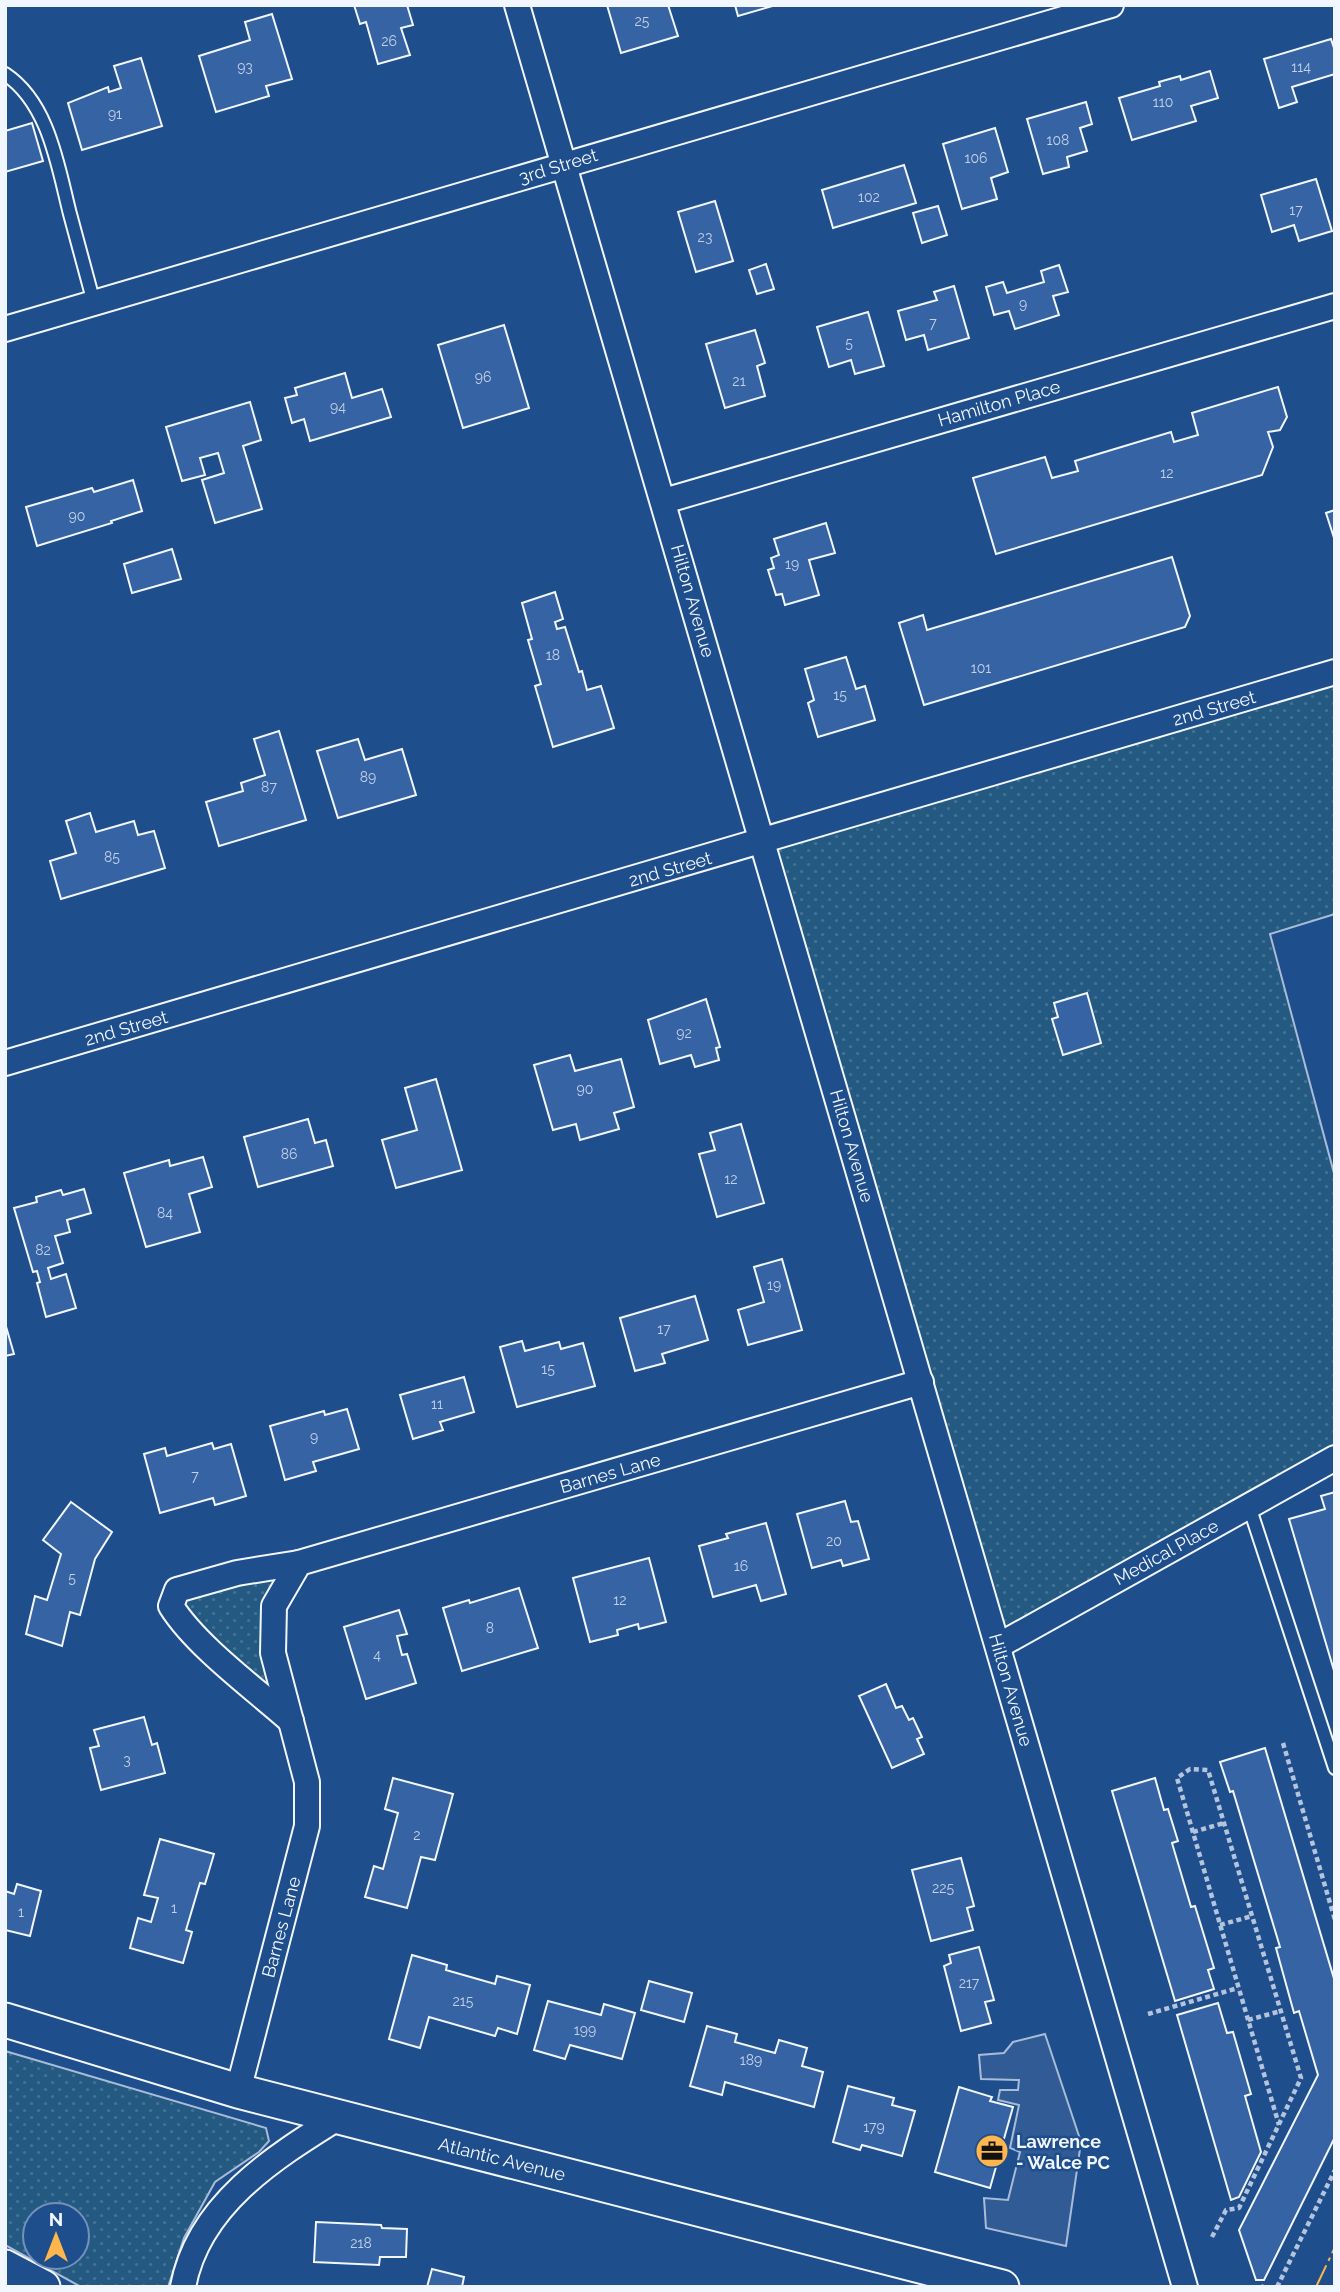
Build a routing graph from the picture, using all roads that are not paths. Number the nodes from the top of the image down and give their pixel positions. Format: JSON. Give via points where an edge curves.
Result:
{"nodes":[{"id":1,"x":517,"y":5,"type":"edge"},
{"id":2,"x":1111,"y":5,"type":"edge"},
{"id":3,"x":5,"y":74,"type":"edge"},
{"id":4,"x":564,"y":164,"type":"junction"},
{"id":5,"x":94,"y":303,"type":"junction"},
{"id":6,"x":1335,"y":306,"type":"edge"},
{"id":7,"x":5,"y":329,"type":"edge"},
{"id":8,"x":664,"y":501,"type":"junction"},
{"id":9,"x":1335,"y":672,"type":"edge"},
{"id":10,"x":762,"y":842,"type":"junction"},
{"id":11,"x":5,"y":1063,"type":"edge"},
{"id":12,"x":921,"y":1382,"type":"junction"},
{"id":13,"x":1335,"y":1458,"type":"edge"},
{"id":14,"x":1249,"y":1506,"type":"junction"},
{"id":15,"x":299,"y":1563,"type":"junction"},
{"id":16,"x":998,"y":1646,"type":"junction"},
{"id":17,"x":291,"y":1721,"type":"junction"},
{"id":18,"x":1335,"y":1768,"type":"edge"},
{"id":19,"x":5,"y":2020,"type":"edge"},
{"id":20,"x":238,"y":2091,"type":"junction"},
{"id":21,"x":339,"y":2117,"type":"junction"},
{"id":22,"x":5,"y":2267,"type":"edge"},
{"id":23,"x":949,"y":2280,"type":"edge"},
{"id":24,"x":43,"y":2287,"type":"edge"},
{"id":25,"x":183,"y":2287,"type":"edge"},
{"id":26,"x":1002,"y":2287,"type":"edge"},
{"id":27,"x":1185,"y":2287,"type":"edge"}],
"edges":[{"from":1,"to":4,"type":"street","name":"Hilton Avenue"},
{"from":2,"to":4,"type":"street","name":"3rd Street"},
{"from":3,"to":5,"type":"lane","via":[[23,88],[50,138]]},
{"from":4,"to":5,"type":"street","name":"3rd Street"},
{"from":4,"to":8,"type":"street","name":"Hilton Avenue"},
{"from":5,"to":7,"type":"street","name":"3rd Street"},
{"from":6,"to":8,"type":"street","name":"Hamilton Place"},
{"from":8,"to":10,"type":"street","name":"Hilton Avenue"},
{"from":9,"to":10,"type":"street","name":"2nd Street"},
{"from":10,"to":11,"type":"street","name":"2nd Street"},
{"from":10,"to":12,"type":"street","name":"Hilton Avenue"},
{"from":12,"to":15,"type":"street","name":"Barnes Lane"},
{"from":12,"to":16,"type":"street","name":"Hilton Avenue"},
{"from":13,"to":14,"type":"street","name":"Medical Place"},
{"from":14,"to":16,"type":"street","name":"Medical Place"},
{"from":14,"to":18,"type":"lane"},
{"from":15,"to":17,"type":"street","name":"Barnes Lane","via":[[274,1606],[273,1653]]},
{"from":15,"to":17,"type":"street","name":"Barnes Lane","via":[[237,1573],[177,1590],[171,1606],[180,1621]]},
{"from":16,"to":27,"type":"street","name":"Hilton Avenue"},
{"from":17,"to":20,"type":"street","name":"Barnes Lane","via":[[307,1782],[307,1826]]},
{"from":19,"to":20,"type":"street","name":"Atlantic Avenue"},
{"from":20,"to":21,"type":"street","name":"Atlantic Avenue"},
{"from":21,"to":23,"type":"street","name":"Atlantic Avenue"},
{"from":21,"to":25,"type":"street","via":[[275,2157],[223,2205],[199,2238]]},
{"from":22,"to":24,"type":"street"},
{"from":23,"to":26,"type":"street","name":"Atlantic Avenue"}]}
